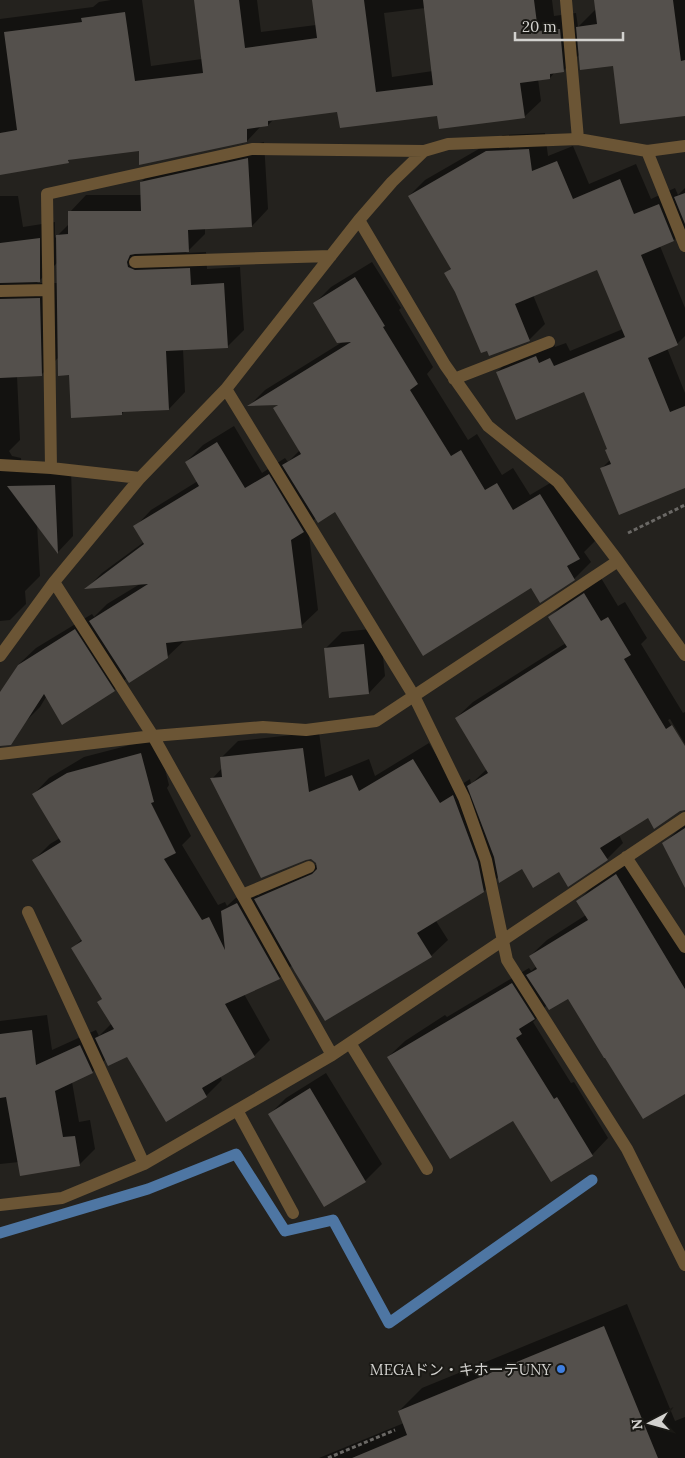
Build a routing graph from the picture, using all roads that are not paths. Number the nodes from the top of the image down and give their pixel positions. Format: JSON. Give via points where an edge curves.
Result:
{"nodes":[{"id":1,"x":566,"y":0,"type":"edge"},
{"id":2,"x":578,"y":139,"type":"junction"},
{"id":3,"x":685,"y":146,"type":"edge"},
{"id":4,"x":424,"y":151,"type":"junction"},
{"id":5,"x":648,"y":152,"type":"junction"},
{"id":6,"x":360,"y":220,"type":"junction"},
{"id":7,"x":685,"y":246,"type":"edge"},
{"id":8,"x":331,"y":256,"type":"junction"},
{"id":9,"x":135,"y":262,"type":"dead end"},
{"id":10,"x":48,"y":290,"type":"junction"},
{"id":11,"x":0,"y":291,"type":"edge"},
{"id":12,"x":549,"y":342,"type":"dead end"},
{"id":13,"x":454,"y":379,"type":"junction"},
{"id":14,"x":226,"y":389,"type":"junction"},
{"id":15,"x":0,"y":465,"type":"edge"},
{"id":16,"x":51,"y":468,"type":"junction"},
{"id":17,"x":140,"y":478,"type":"junction"},
{"id":18,"x":618,"y":561,"type":"junction"},
{"id":19,"x":54,"y":582,"type":"junction"},
{"id":20,"x":685,"y":655,"type":"edge"},
{"id":21,"x":0,"y":656,"type":"edge"},
{"id":22,"x":414,"y":696,"type":"junction"},
{"id":23,"x":154,"y":736,"type":"junction"},
{"id":24,"x":0,"y":754,"type":"edge"},
{"id":25,"x":685,"y":818,"type":"edge"},
{"id":26,"x":626,"y":857,"type":"junction"},
{"id":27,"x":309,"y":867,"type":"dead end"},
{"id":28,"x":242,"y":895,"type":"junction"},
{"id":29,"x":28,"y":912,"type":"dead end"},
{"id":30,"x":503,"y":940,"type":"junction"},
{"id":31,"x":685,"y":947,"type":"edge"},
{"id":32,"x":350,"y":1043,"type":"junction"},
{"id":33,"x":332,"y":1055,"type":"junction"},
{"id":34,"x":237,"y":1110,"type":"junction"},
{"id":35,"x":144,"y":1164,"type":"junction"},
{"id":36,"x":427,"y":1168,"type":"dead end"},
{"id":37,"x":0,"y":1205,"type":"edge"},
{"id":38,"x":293,"y":1213,"type":"dead end"},
{"id":39,"x":685,"y":1265,"type":"edge"}],
"edges":[{"from":1,"to":2,"type":"street"},
{"from":2,"to":4,"type":"street","via":[[448,144]]},
{"from":2,"to":5,"type":"street"},
{"from":3,"to":5,"type":"street"},
{"from":4,"to":6,"type":"street"},
{"from":4,"to":10,"type":"street","via":[[252,149],[47,194]]},
{"from":5,"to":7,"type":"street"},
{"from":6,"to":8,"type":"street"},
{"from":6,"to":13,"type":"street"},
{"from":8,"to":9,"type":"street"},
{"from":8,"to":14,"type":"street"},
{"from":10,"to":11,"type":"street"},
{"from":10,"to":16,"type":"street"},
{"from":12,"to":13,"type":"street"},
{"from":13,"to":18,"type":"street","via":[[488,426],[558,482]]},
{"from":14,"to":17,"type":"street"},
{"from":14,"to":22,"type":"street"},
{"from":15,"to":16,"type":"street"},
{"from":16,"to":17,"type":"street"},
{"from":17,"to":19,"type":"street"},
{"from":18,"to":20,"type":"street"},
{"from":18,"to":22,"type":"street"},
{"from":19,"to":21,"type":"street"},
{"from":19,"to":23,"type":"street"},
{"from":22,"to":23,"type":"street","via":[[376,721],[306,730],[263,727]]},
{"from":22,"to":30,"type":"street","via":[[464,798],[486,860]]},
{"from":23,"to":24,"type":"street"},
{"from":23,"to":28,"type":"street"},
{"from":25,"to":26,"type":"street"},
{"from":26,"to":30,"type":"street"},
{"from":26,"to":31,"type":"street"},
{"from":27,"to":28,"type":"street"},
{"from":28,"to":33,"type":"street"},
{"from":29,"to":35,"type":"street"},
{"from":30,"to":32,"type":"street"},
{"from":30,"to":39,"type":"street","via":[[507,960],[627,1150]]},
{"from":32,"to":33,"type":"street"},
{"from":32,"to":36,"type":"street"},
{"from":33,"to":34,"type":"street"},
{"from":34,"to":35,"type":"street"},
{"from":34,"to":38,"type":"street"},
{"from":35,"to":37,"type":"street","via":[[62,1198]]}]}
